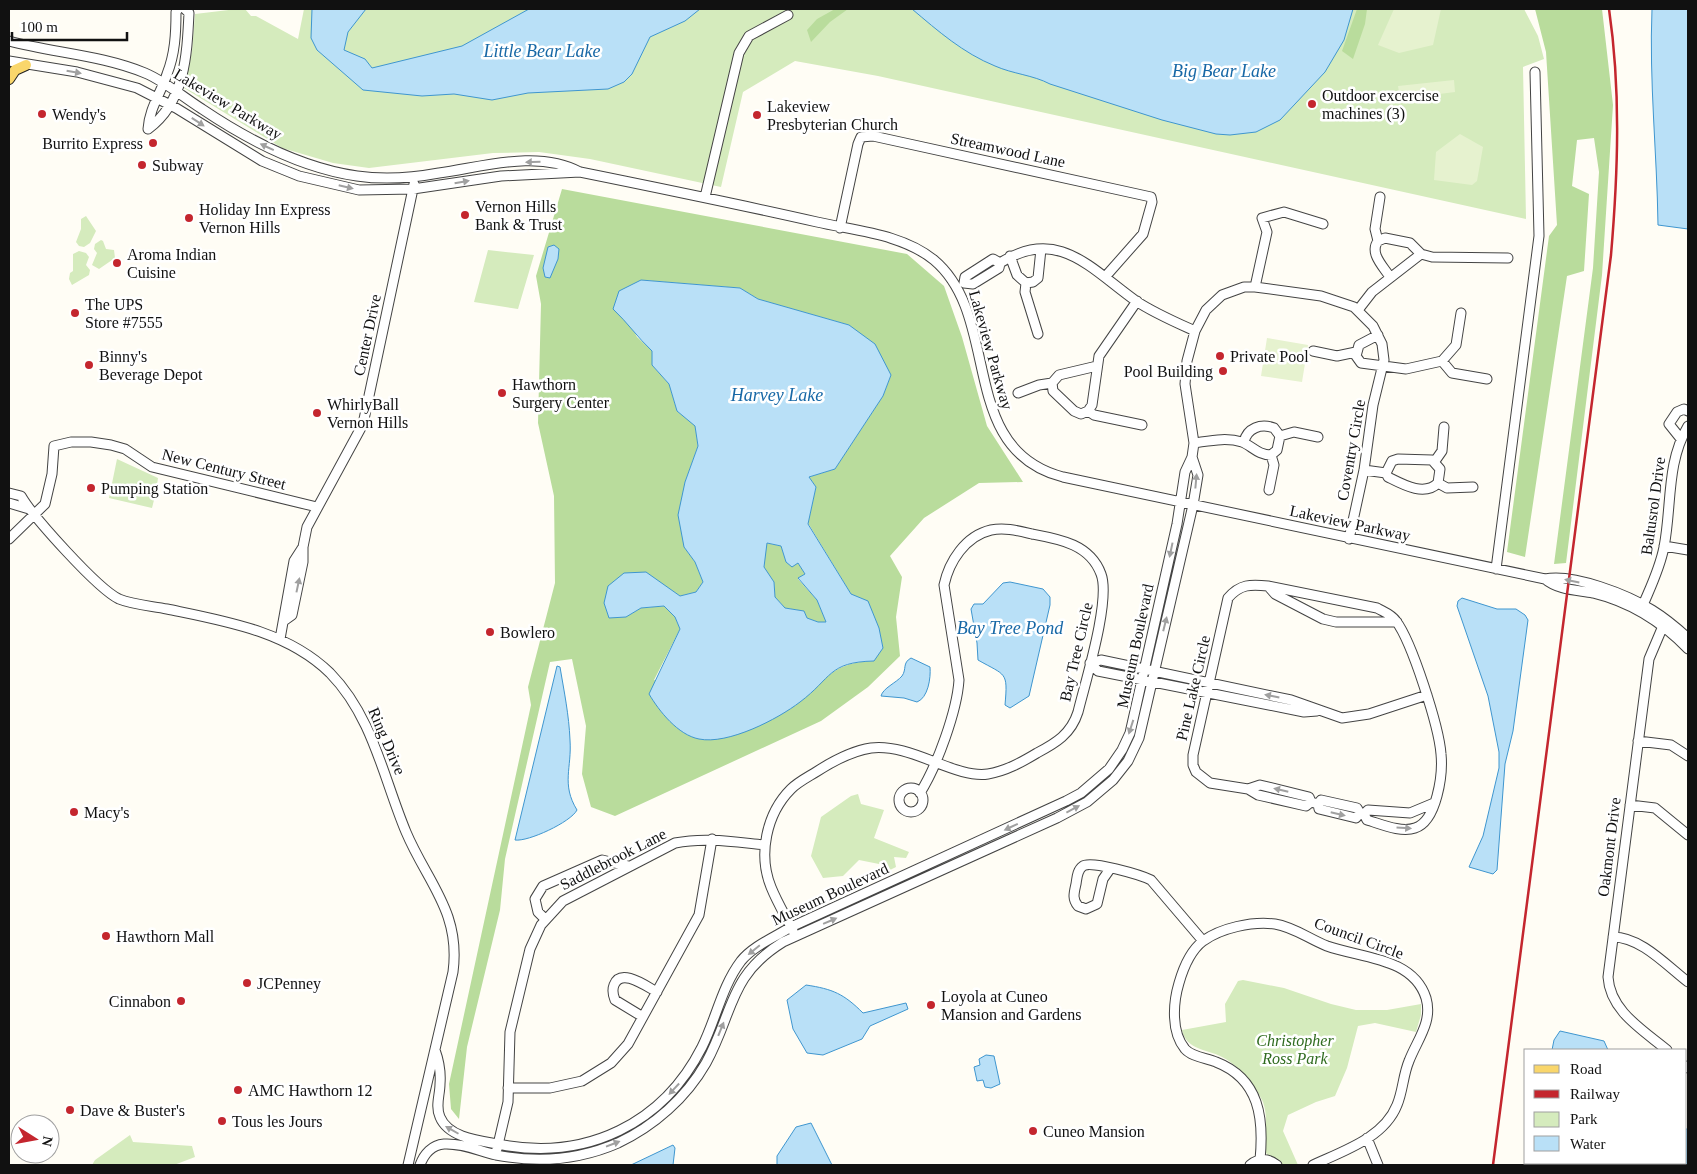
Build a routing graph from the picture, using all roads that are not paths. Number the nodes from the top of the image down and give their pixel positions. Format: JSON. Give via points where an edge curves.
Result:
{"nodes":[{"id":1,"x":178,"y":9,"type":"edge"},
{"id":2,"x":185,"y":9,"type":"edge"},
{"id":3,"x":788,"y":14,"type":"dead end"},
{"id":4,"x":9,"y":41,"type":"edge"},
{"id":5,"x":9,"y":61,"type":"edge"},
{"id":6,"x":26,"y":65,"type":"junction"},
{"id":7,"x":1535,"y":72,"type":"dead end"},
{"id":8,"x":9,"y":79,"type":"edge"},
{"id":9,"x":164,"y":82,"type":"junction"},
{"id":10,"x":176,"y":91,"type":"junction"},
{"id":11,"x":156,"y":97,"type":"junction"},
{"id":12,"x":169,"y":106,"type":"junction"},
{"id":13,"x":580,"y":172,"type":"junction"},
{"id":14,"x":415,"y":176,"type":"junction"},
{"id":15,"x":413,"y":189,"type":"junction"},
{"id":16,"x":705,"y":197,"type":"junction"},
{"id":17,"x":1380,"y":197,"type":"dead end"},
{"id":18,"x":1323,"y":224,"type":"dead end"},
{"id":19,"x":840,"y":228,"type":"junction"},
{"id":20,"x":1378,"y":241,"type":"junction"},
{"id":21,"x":1041,"y":249,"type":"junction"},
{"id":22,"x":1421,"y":254,"type":"junction"},
{"id":23,"x":1010,"y":256,"type":"junction"},
{"id":24,"x":1508,"y":258,"type":"dead end"},
{"id":25,"x":1105,"y":277,"type":"junction"},
{"id":26,"x":1390,"y":277,"type":"junction"},
{"id":27,"x":1026,"y":282,"type":"junction"},
{"id":28,"x":961,"y":286,"type":"junction"},
{"id":29,"x":1255,"y":287,"type":"junction"},
{"id":30,"x":1137,"y":301,"type":"junction"},
{"id":31,"x":1358,"y":310,"type":"junction"},
{"id":32,"x":1461,"y":312,"type":"dead end"},
{"id":33,"x":1195,"y":331,"type":"junction"},
{"id":34,"x":1038,"y":334,"type":"dead end"},
{"id":35,"x":1378,"y":335,"type":"junction"},
{"id":36,"x":1313,"y":351,"type":"dead end"},
{"id":37,"x":1356,"y":352,"type":"junction"},
{"id":38,"x":1442,"y":361,"type":"junction"},
{"id":39,"x":1097,"y":366,"type":"junction"},
{"id":40,"x":1383,"y":367,"type":"junction"},
{"id":41,"x":1488,"y":379,"type":"dead end"},
{"id":42,"x":1052,"y":383,"type":"junction"},
{"id":43,"x":1018,"y":393,"type":"dead end"},
{"id":44,"x":1088,"y":411,"type":"junction"},
{"id":45,"x":1688,"y":411,"type":"edge"},
{"id":46,"x":1142,"y":424,"type":"dead end"},
{"id":47,"x":1688,"y":426,"type":"edge"},
{"id":48,"x":1444,"y":427,"type":"dead end"},
{"id":49,"x":1280,"y":436,"type":"junction"},
{"id":50,"x":1318,"y":437,"type":"dead end"},
{"id":51,"x":1681,"y":439,"type":"junction"},
{"id":52,"x":1244,"y":442,"type":"junction"},
{"id":53,"x":1194,"y":443,"type":"junction"},
{"id":54,"x":1271,"y":455,"type":"junction"},
{"id":55,"x":1192,"y":457,"type":"junction"},
{"id":56,"x":1435,"y":461,"type":"junction"},
{"id":57,"x":1364,"y":470,"type":"junction"},
{"id":58,"x":1386,"y":473,"type":"junction"},
{"id":59,"x":1438,"y":483,"type":"junction"},
{"id":60,"x":1474,"y":487,"type":"dead end"},
{"id":61,"x":1269,"y":490,"type":"dead end"},
{"id":62,"x":9,"y":493,"type":"edge"},
{"id":63,"x":1180,"y":502,"type":"junction"},
{"id":64,"x":9,"y":503,"type":"edge"},
{"id":65,"x":1193,"y":505,"type":"junction"},
{"id":66,"x":317,"y":507,"type":"junction"},
{"id":67,"x":31,"y":512,"type":"junction"},
{"id":68,"x":1349,"y":538,"type":"junction"},
{"id":69,"x":9,"y":539,"type":"edge"},
{"id":70,"x":1664,"y":546,"type":"junction"},
{"id":71,"x":1688,"y":550,"type":"edge"},
{"id":72,"x":1496,"y":569,"type":"junction"},
{"id":73,"x":1545,"y":579,"type":"junction"},
{"id":74,"x":1268,"y":586,"type":"junction"},
{"id":75,"x":1643,"y":606,"type":"junction"},
{"id":76,"x":1397,"y":622,"type":"junction"},
{"id":77,"x":1663,"y":626,"type":"junction"},
{"id":78,"x":1688,"y":638,"type":"edge"},
{"id":79,"x":280,"y":639,"type":"junction"},
{"id":80,"x":1688,"y":649,"type":"edge"},
{"id":81,"x":1090,"y":663,"type":"junction"},
{"id":82,"x":1145,"y":670,"type":"junction"},
{"id":83,"x":1154,"y":672,"type":"junction"},
{"id":84,"x":1143,"y":680,"type":"junction"},
{"id":85,"x":1152,"y":682,"type":"junction"},
{"id":86,"x":1208,"y":689,"type":"junction"},
{"id":87,"x":1427,"y":695,"type":"junction"},
{"id":88,"x":1638,"y":741,"type":"junction"},
{"id":89,"x":1688,"y":756,"type":"edge"},
{"id":90,"x":935,"y":761,"type":"junction"},
{"id":91,"x":920,"y":792,"type":"dead end"},
{"id":92,"x":1434,"y":804,"type":"junction"},
{"id":93,"x":1630,"y":804,"type":"junction"},
{"id":94,"x":1362,"y":814,"type":"junction"},
{"id":95,"x":1688,"y":835,"type":"edge"},
{"id":96,"x":712,"y":839,"type":"junction"},
{"id":97,"x":765,"y":845,"type":"junction"},
{"id":98,"x":628,"y":866,"type":"junction"},
{"id":99,"x":1110,"y":869,"type":"junction"},
{"id":100,"x":545,"y":920,"type":"junction"},
{"id":101,"x":791,"y":927,"type":"junction"},
{"id":102,"x":796,"y":936,"type":"junction"},
{"id":103,"x":1613,"y":937,"type":"junction"},
{"id":104,"x":1203,"y":941,"type":"junction"},
{"id":105,"x":1688,"y":982,"type":"edge"},
{"id":106,"x":657,"y":992,"type":"junction"},
{"id":107,"x":643,"y":1017,"type":"junction"},
{"id":108,"x":1666,"y":1049,"type":"edge"},
{"id":109,"x":435,"y":1050,"type":"junction"},
{"id":110,"x":508,"y":1088,"type":"junction"},
{"id":111,"x":1367,"y":1138,"type":"junction"},
{"id":112,"x":498,"y":1144,"type":"junction"},
{"id":113,"x":495,"y":1154,"type":"junction"},
{"id":114,"x":1260,"y":1160,"type":"junction"},
{"id":115,"x":408,"y":1165,"type":"edge"},
{"id":116,"x":420,"y":1165,"type":"edge"},
{"id":117,"x":1250,"y":1165,"type":"edge"},
{"id":118,"x":1277,"y":1165,"type":"edge"},
{"id":119,"x":1313,"y":1165,"type":"edge"},
{"id":120,"x":1378,"y":1165,"type":"edge"}],
"edges":[{"from":1,"to":9,"type":"street","via":[[173,54]]},
{"from":2,"to":10,"type":"street","via":[[189,14],[187,45],[183,80]]},
{"from":3,"to":16,"type":"street","via":[[749,36],[739,53]]},
{"from":4,"to":9,"type":"street","name":"Lakeview Parkway","via":[[114,63]]},
{"from":5,"to":6,"type":"street","name":"Lakeview Parkway"},
{"from":6,"to":8,"type":"main road","via":[[15,70]]},
{"from":6,"to":11,"type":"street","name":"Lakeview Parkway","one_way":true,"via":[[77,72],[137,88]]},
{"from":7,"to":72,"type":"street","via":[[1539,236]]},
{"from":9,"to":10,"type":"street","name":"Lakeview Parkway"},
{"from":9,"to":11,"type":"street"},
{"from":10,"to":12,"type":"street"},
{"from":14,"to":10,"type":"street","name":"Lakeview Parkway","one_way":true,"via":[[383,178],[346,174],[286,156],[228,126]]},
{"from":11,"to":12,"type":"street","name":"Lakeview Parkway"},
{"from":11,"to":12,"type":"street","via":[[148,129]]},
{"from":12,"to":15,"type":"street","name":"Lakeview Parkway","one_way":true,"via":[[258,159],[299,176],[359,190]]},
{"from":13,"to":14,"type":"street","name":"Lakeview Parkway","one_way":true,"via":[[568,165],[538,161],[500,163]]},
{"from":15,"to":13,"type":"street","name":"Lakeview Parkway","one_way":true,"via":[[501,176]]},
{"from":13,"to":16,"type":"street","name":"Lakeview Parkway"},
{"from":14,"to":15,"type":"street","name":"Center Drive"},
{"from":15,"to":66,"type":"street","name":"Center Drive","via":[[363,424]]},
{"from":16,"to":19,"type":"street","name":"Lakeview Parkway"},
{"from":17,"to":20,"type":"street","via":[[1375,229]]},
{"from":18,"to":29,"type":"street","via":[[1284,212],[1262,218],[1267,238]]},
{"from":19,"to":25,"type":"street","name":"Streamwood Lane","via":[[858,144],[865,135],[1150,197],[1152,202],[1143,234]]},
{"from":19,"to":28,"type":"street","name":"Lakeview Parkway","via":[[908,244],[937,263]]},
{"from":20,"to":22,"type":"street","via":[[1384,238],[1410,243]]},
{"from":20,"to":26,"type":"street","via":[[1375,253]]},
{"from":21,"to":23,"type":"street"},
{"from":21,"to":25,"type":"street","via":[[1061,251],[1079,258]]},
{"from":21,"to":27,"type":"street","via":[[1038,278]]},
{"from":22,"to":24,"type":"street"},
{"from":22,"to":26,"type":"street"},
{"from":23,"to":27,"type":"street","via":[[1017,275]]},
{"from":23,"to":28,"type":"street","via":[[1000,263],[993,259],[965,277]]},
{"from":25,"to":30,"type":"street"},
{"from":26,"to":31,"type":"street"},
{"from":27,"to":34,"type":"street","via":[[1024,292]]},
{"from":28,"to":63,"type":"street","name":"Lakeview Parkway","via":[[992,412],[1018,452],[1058,476]]},
{"from":29,"to":31,"type":"street","name":"Coventry Circle","via":[[1321,296]]},
{"from":29,"to":33,"type":"street","name":"Coventry Circle","via":[[1244,287],[1222,295],[1206,310]]},
{"from":30,"to":33,"type":"street"},
{"from":30,"to":39,"type":"street","via":[[1099,356]]},
{"from":31,"to":35,"type":"street","name":"Coventry Circle","via":[[1367,317]]},
{"from":32,"to":38,"type":"street","via":[[1456,344]]},
{"from":33,"to":53,"type":"street","name":"Coventry Circle","via":[[1185,384]]},
{"from":35,"to":37,"type":"street","via":[[1359,345]]},
{"from":35,"to":40,"type":"street","name":"Coventry Circle"},
{"from":36,"to":37,"type":"street","via":[[1337,356]]},
{"from":37,"to":40,"type":"street","via":[[1362,363]]},
{"from":38,"to":40,"type":"street","via":[[1406,369]]},
{"from":38,"to":41,"type":"street","via":[[1452,373]]},
{"from":39,"to":42,"type":"street","via":[[1059,376]]},
{"from":39,"to":44,"type":"street","via":[[1092,405]]},
{"from":40,"to":57,"type":"street","name":"Coventry Circle","via":[[1373,405]]},
{"from":42,"to":43,"type":"street"},
{"from":42,"to":44,"type":"street","via":[[1053,390],[1074,411],[1081,414]]},
{"from":44,"to":46,"type":"street"},
{"from":45,"to":51,"type":"street","name":"Baltusrol Drive","via":[[1677,412],[1669,424]]},
{"from":47,"to":51,"type":"street","name":"Baltusrol Drive"},
{"from":48,"to":56,"type":"street","via":[[1442,452]]},
{"from":49,"to":50,"type":"street","via":[[1294,432]]},
{"from":49,"to":52,"type":"street","via":[[1274,428],[1260,426],[1248,433]]},
{"from":49,"to":54,"type":"street","via":[[1277,450]]},
{"from":51,"to":70,"type":"street","name":"Baltusrol Drive","via":[[1671,476]]},
{"from":52,"to":53,"type":"street","via":[[1219,439]]},
{"from":52,"to":54,"type":"street","via":[[1255,451]]},
{"from":53,"to":55,"type":"street","name":"Coventry Circle"},
{"from":54,"to":61,"type":"street","via":[[1274,465]]},
{"from":55,"to":63,"type":"street","name":"Coventry Circle"},
{"from":65,"to":55,"type":"street","name":"Coventry Circle","one_way":true,"via":[[1198,475]]},
{"from":56,"to":58,"type":"street","via":[[1398,459],[1392,461]]},
{"from":56,"to":59,"type":"street","via":[[1440,469]]},
{"from":57,"to":58,"type":"street"},
{"from":57,"to":68,"type":"street","name":"Coventry Circle"},
{"from":58,"to":59,"type":"street","via":[[1412,488],[1428,488]]},
{"from":59,"to":60,"type":"street","via":[[1447,488]]},
{"from":62,"to":67,"type":"street","name":"Ring Drive","via":[[21,496]]},
{"from":63,"to":65,"type":"street","name":"Lakeview Parkway"},
{"from":63,"to":82,"type":"street","name":"Museum Boulevard","one_way":true},
{"from":64,"to":67,"type":"street","name":"Ring Drive"},
{"from":65,"to":68,"type":"street","name":"Lakeview Parkway"},
{"from":83,"to":65,"type":"street","name":"Museum Boulevard","one_way":true},
{"from":66,"to":67,"type":"street","name":"New Century Street","via":[[152,467],[126,449],[84,442],[54,446],[45,504]]},
{"from":66,"to":79,"type":"street","name":"Center Drive","via":[[303,547],[294,561]]},
{"from":67,"to":69,"type":"street"},
{"from":67,"to":79,"type":"street","name":"Ring Drive","via":[[116,597],[260,631]]},
{"from":68,"to":72,"type":"street","name":"Lakeview Parkway"},
{"from":70,"to":71,"type":"street"},
{"from":70,"to":75,"type":"street","name":"Baltusrol Drive"},
{"from":72,"to":73,"type":"street","name":"Lakeview Parkway"},
{"from":75,"to":73,"type":"street","name":"Lakeview Parkway","one_way":true,"via":[[1594,586],[1554,577]]},
{"from":73,"to":77,"type":"street","name":"Lakeview Parkway","via":[[1552,585],[1613,599],[1648,615]]},
{"from":74,"to":76,"type":"street","name":"Pine Lake Circle","via":[[1377,608]]},
{"from":74,"to":76,"type":"street","via":[[1275,594],[1323,619]]},
{"from":74,"to":86,"type":"street","name":"Pine Lake Circle","via":[[1240,586],[1228,598]]},
{"from":75,"to":78,"type":"street","name":"Lakeview Parkway"},
{"from":76,"to":87,"type":"street","name":"Pine Lake Circle"},
{"from":77,"to":80,"type":"street","name":"Lakeview Parkway"},
{"from":77,"to":88,"type":"street","name":"Oakmont Drive","via":[[1649,659]]},
{"from":79,"to":109,"type":"street","name":"Ring Drive","via":[[313,659],[355,704],[375,745],[414,852],[440,893],[448,913],[454,962]]},
{"from":81,"to":82,"type":"street","via":[[1101,660]]},
{"from":81,"to":84,"type":"street","via":[[1098,671]]},
{"from":81,"to":90,"type":"street","name":"Bay Tree Circle","via":[[1074,724],[1050,747],[1008,768],[987,774]]},
{"from":81,"to":90,"type":"street","name":"Bay Tree Circle","via":[[1103,599],[1102,576],[1094,560],[1082,549],[1065,541],[1008,529],[990,530],[974,538],[954,558],[944,585],[959,680],[954,712]]},
{"from":82,"to":83,"type":"street"},
{"from":82,"to":84,"type":"street","name":"Museum Boulevard"},
{"from":83,"to":85,"type":"street","name":"Museum Boulevard"},
{"from":83,"to":86,"type":"street"},
{"from":84,"to":85,"type":"street"},
{"from":84,"to":101,"type":"street","name":"Museum Boulevard","one_way":true,"via":[[1122,750],[1109,769],[1081,793]]},
{"from":85,"to":86,"type":"street"},
{"from":102,"to":85,"type":"street","name":"Museum Boulevard","one_way":true,"via":[[1088,802],[1113,780],[1128,761],[1139,738]]},
{"from":86,"to":87,"type":"street","via":[[1342,718],[1369,714]]},
{"from":86,"to":94,"type":"street","name":"Pine Lake Circle","via":[[1193,755],[1196,772],[1210,783],[1248,789],[1260,785],[1309,797],[1314,803],[1321,800],[1357,808]]},
{"from":87,"to":92,"type":"street","name":"Pine Lake Circle","via":[[1442,753]]},
{"from":88,"to":89,"type":"street","via":[[1671,745]]},
{"from":88,"to":93,"type":"street","name":"Oakmont Drive"},
{"from":90,"to":91,"type":"street"},
{"from":90,"to":97,"type":"street","name":"Bay Tree Circle","via":[[891,748],[871,748],[839,758],[791,789],[779,804]]},
{"from":92,"to":94,"type":"street","name":"Pine Lake Circle","via":[[1410,813],[1368,810]]},
{"from":94,"to":92,"type":"street","name":"Pine Lake Circle","one_way":true,"via":[[1367,820],[1414,829],[1424,824],[1432,814]]},
{"from":93,"to":95,"type":"street","via":[[1655,808]]},
{"from":93,"to":103,"type":"street","name":"Oakmont Drive"},
{"from":96,"to":97,"type":"street","name":"Saddlebrook Lane"},
{"from":96,"to":98,"type":"street","name":"Saddlebrook Lane","via":[[675,842]]},
{"from":96,"to":106,"type":"street","via":[[699,915]]},
{"from":97,"to":101,"type":"street","name":"Bay Tree Circle","via":[[771,887]]},
{"from":98,"to":100,"type":"street","name":"Saddlebrook Lane","via":[[563,901]]},
{"from":98,"to":100,"type":"street","via":[[602,860],[544,886],[535,900],[538,912]]},
{"from":99,"to":99,"type":"street","via":[[1103,879],[1097,904],[1086,910],[1078,906],[1074,895],[1081,867],[1093,864]]},
{"from":99,"to":104,"type":"street","via":[[1140,874],[1151,880]]},
{"from":100,"to":110,"type":"street","name":"Saddlebrook Lane","via":[[530,949],[510,1032]]},
{"from":101,"to":102,"type":"street","name":"Bay Tree Circle"},
{"from":101,"to":112,"type":"street","name":"Museum Boulevard","one_way":true,"via":[[742,959],[730,978],[703,1046],[690,1069],[648,1113],[605,1138],[585,1144],[550,1150]]},
{"from":113,"to":102,"type":"street","name":"Museum Boulevard","one_way":true,"via":[[522,1159],[566,1158],[617,1143],[660,1117],[677,1101],[706,1063],[748,970],[765,953]]},
{"from":103,"to":105,"type":"street","via":[[1638,944]]},
{"from":103,"to":108,"type":"street","name":"Oakmont Drive","via":[[1609,992],[1621,1010]]},
{"from":104,"to":111,"type":"street","name":"Council Circle","via":[[1228,929],[1274,924],[1291,928],[1326,945],[1396,965],[1415,978],[1427,1003],[1428,1016],[1423,1034],[1409,1062],[1397,1105],[1385,1125]]},
{"from":104,"to":114,"type":"street","name":"Council Circle","via":[[1189,958],[1178,984],[1175,1021],[1178,1037],[1186,1050],[1227,1067],[1246,1083],[1259,1106],[1262,1124]]},
{"from":106,"to":107,"type":"street"},
{"from":106,"to":107,"type":"street","via":[[630,978],[616,980],[613,987],[615,1000]]},
{"from":107,"to":110,"type":"street","via":[[620,1054],[602,1070],[582,1081],[550,1088]]},
{"from":112,"to":109,"type":"street","name":"Museum Boulevard","one_way":true,"via":[[461,1135],[444,1126],[437,1107],[440,1083]]},
{"from":109,"to":115,"type":"street","name":"Ring Drive"},
{"from":110,"to":112,"type":"street","name":"Saddlebrook Lane"},
{"from":111,"to":119,"type":"street","name":"Council Circle"},
{"from":111,"to":120,"type":"street"},
{"from":112,"to":113,"type":"street","name":"Saddlebrook Lane"},
{"from":113,"to":116,"type":"street","name":"Museum Boulevard","via":[[444,1144],[430,1150]]},
{"from":114,"to":117,"type":"street"},
{"from":114,"to":118,"type":"street"}]}
